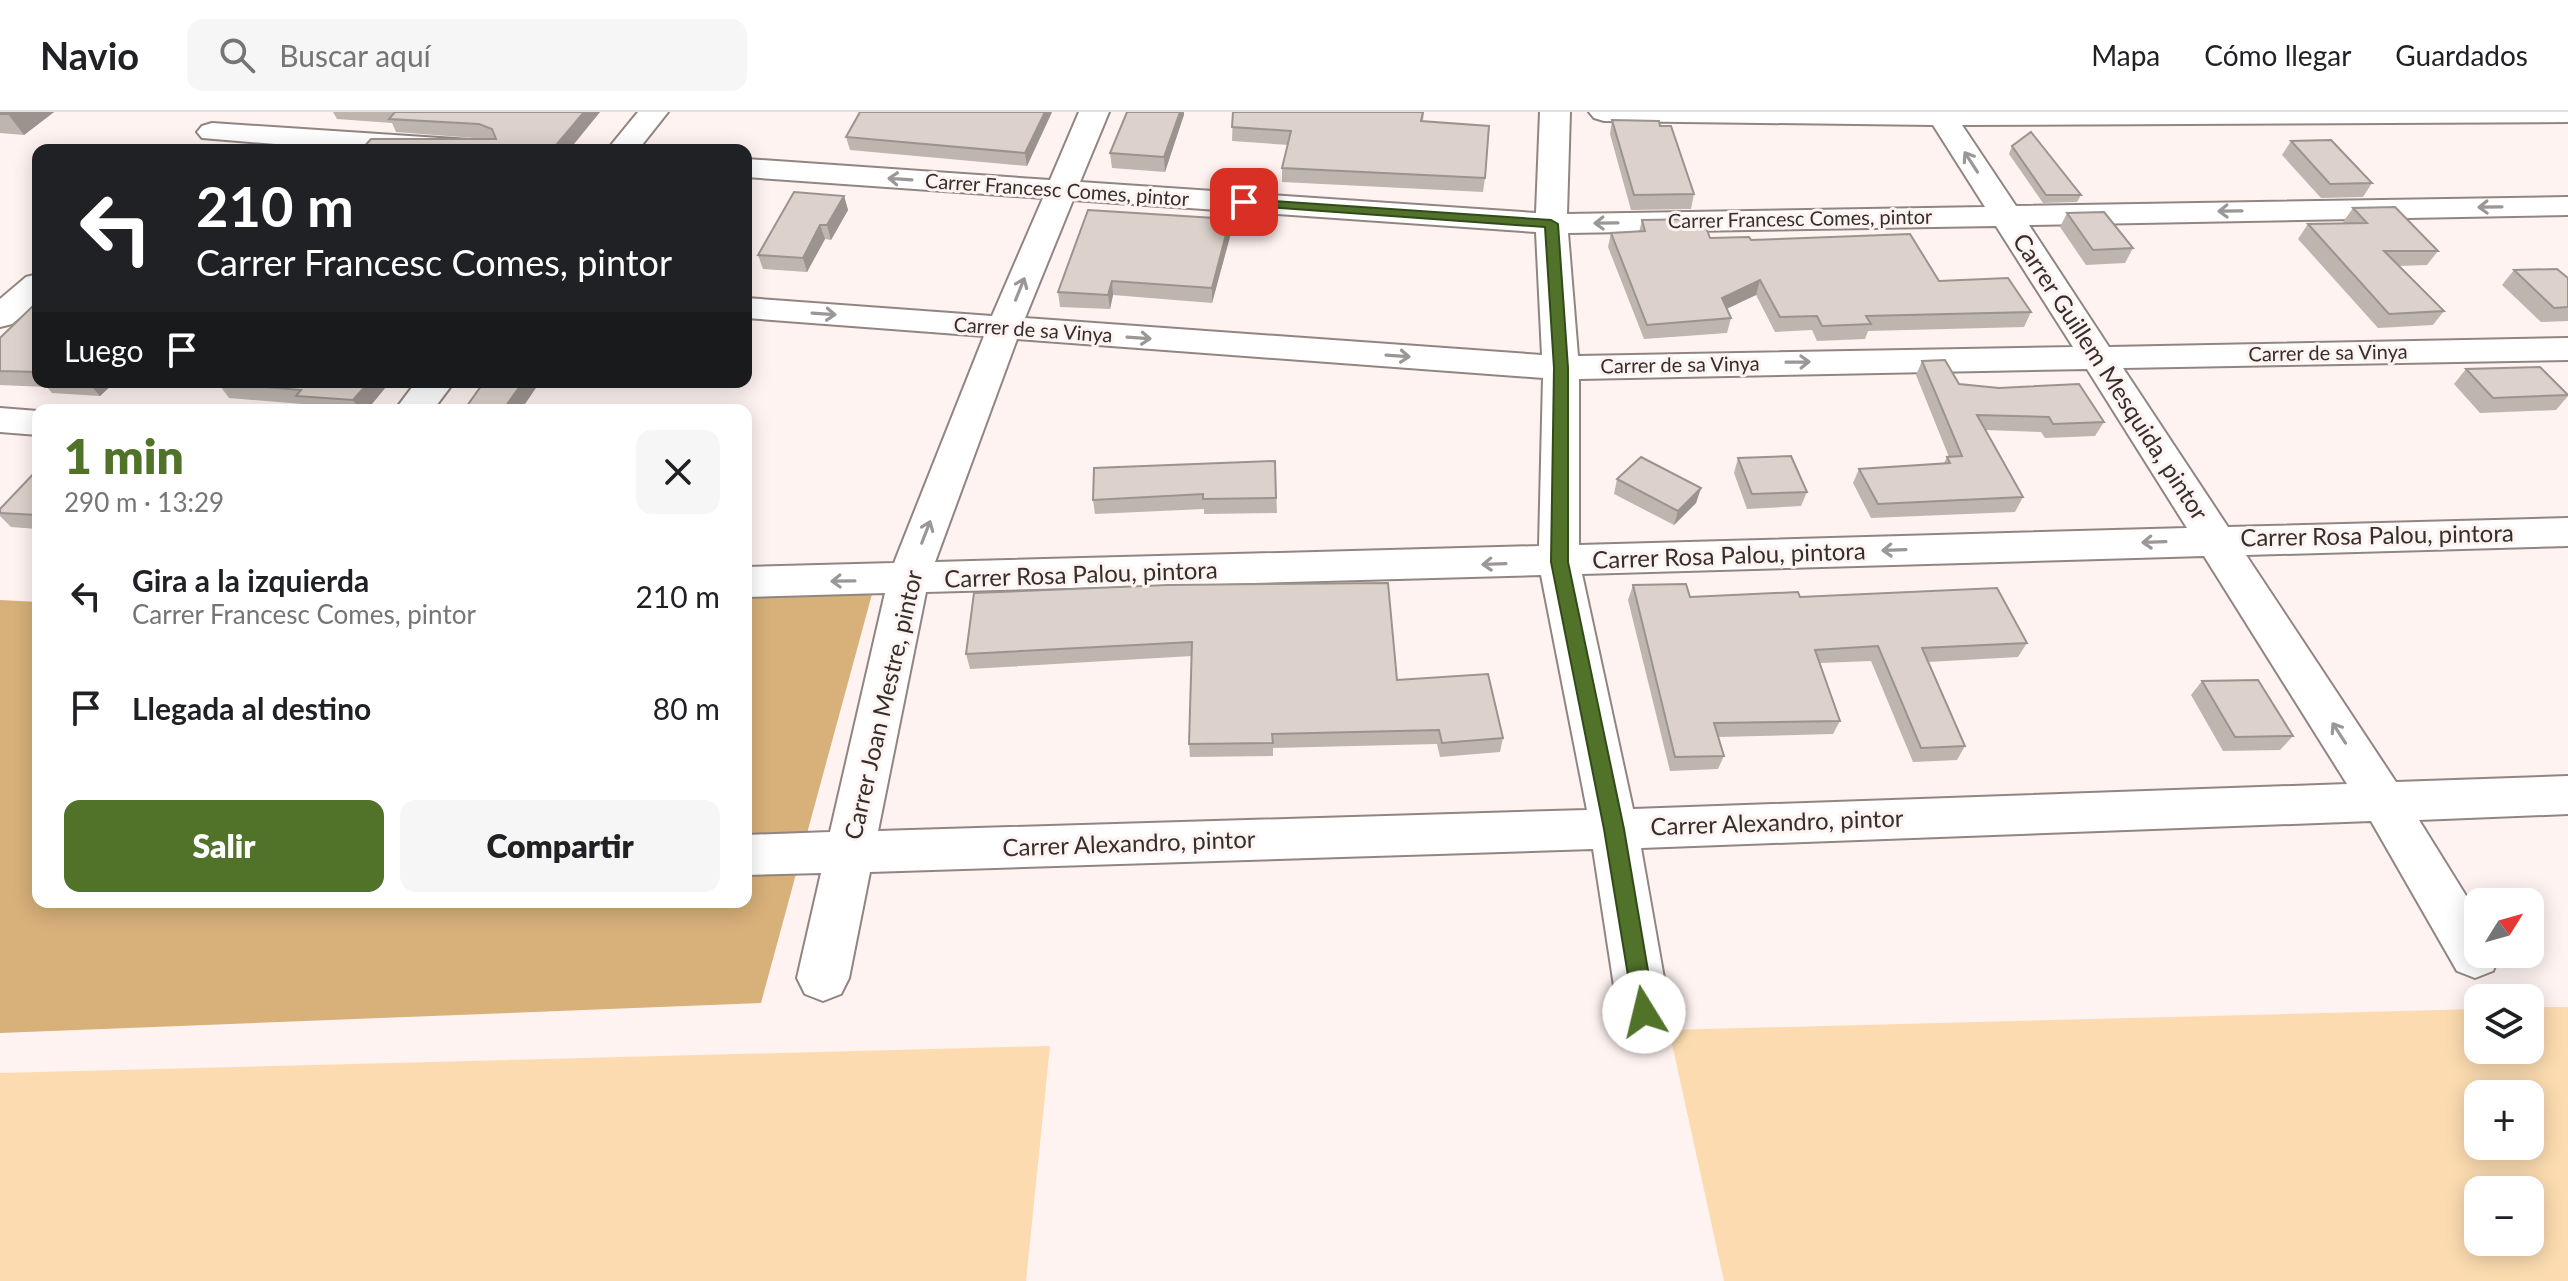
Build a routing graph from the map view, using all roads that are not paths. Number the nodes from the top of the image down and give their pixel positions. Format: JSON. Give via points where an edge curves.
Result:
{"nodes":[{"id":1,"x":235,"y":112,"type":"edge"},
{"id":2,"x":653,"y":112,"type":"edge"},
{"id":3,"x":1094,"y":112,"type":"edge"},
{"id":4,"x":1555,"y":112,"type":"edge"},
{"id":5,"x":1604,"y":112,"type":"edge"},
{"id":6,"x":2568,"y":113,"type":"edge"},
{"id":7,"x":1942,"y":116,"type":"junction"},
{"id":8,"x":201,"y":141,"type":"edge"},
{"id":9,"x":296,"y":144,"type":"edge"},
{"id":10,"x":627,"y":144,"type":"edge"},
{"id":11,"x":752,"y":168,"type":"edge"},
{"id":12,"x":1060,"y":190,"type":"junction"},
{"id":13,"x":2568,"y":206,"type":"edge"},
{"id":14,"x":2006,"y":215,"type":"junction"},
{"id":15,"x":1551,"y":224,"type":"junction"},
{"id":16,"x":32,"y":289,"type":"edge"},
{"id":17,"x":752,"y":308,"type":"edge"},
{"id":18,"x":0,"y":317,"type":"edge"},
{"id":19,"x":1004,"y":328,"type":"junction"},
{"id":20,"x":2568,"y":349,"type":"edge"},
{"id":21,"x":2097,"y":356,"type":"junction"},
{"id":22,"x":1561,"y":368,"type":"junction"},
{"id":23,"x":431,"y":388,"type":"edge"},
{"id":24,"x":418,"y":404,"type":"edge"},
{"id":25,"x":0,"y":420,"type":"edge"},
{"id":26,"x":32,"y":423,"type":"edge"},
{"id":27,"x":2568,"y":532,"type":"edge"},
{"id":28,"x":2215,"y":540,"type":"junction"},
{"id":29,"x":1559,"y":562,"type":"junction"},
{"id":30,"x":908,"y":580,"type":"junction"},
{"id":31,"x":752,"y":582,"type":"edge"},
{"id":32,"x":2568,"y":795,"type":"edge"},
{"id":33,"x":2382,"y":799,"type":"junction"},
{"id":34,"x":1614,"y":829,"type":"junction"},
{"id":35,"x":851,"y":852,"type":"junction"},
{"id":36,"x":752,"y":855,"type":"edge"},
{"id":37,"x":2464,"y":937,"type":"edge"},
{"id":38,"x":823,"y":978,"type":"dead end"},
{"id":39,"x":1644,"y":1012,"type":"dead end"}],
"edges":[{"from":1,"to":8,"type":"street"},
{"from":2,"to":10,"type":"street"},
{"from":3,"to":12,"type":"street","name":"Carrer Joan Mestre, pintor"},
{"from":4,"to":15,"type":"street"},
{"from":5,"to":7,"type":"street"},
{"from":6,"to":7,"type":"street"},
{"from":14,"to":7,"type":"street","name":"Carrer Guillem Mesquida, pintor","one_way":true},
{"from":8,"to":9,"type":"street"},
{"from":12,"to":11,"type":"street","name":"Carrer Francesc Comes, pintor","one_way":true},
{"from":12,"to":15,"type":"street","name":"Carrer Francesc Comes, pintor"},
{"from":19,"to":12,"type":"street","name":"Carrer Joan Mestre, pintor","one_way":true},
{"from":13,"to":14,"type":"street","name":"Carrer Francesc Comes, pintor","one_way":true},
{"from":14,"to":15,"type":"street","name":"Carrer Francesc Comes, pintor","one_way":true},
{"from":14,"to":21,"type":"street","name":"Carrer Guillem Mesquida, pintor"},
{"from":15,"to":22,"type":"street"},
{"from":16,"to":18,"type":"street"},
{"from":17,"to":19,"type":"street","name":"Carrer de sa Vinya","one_way":true},
{"from":19,"to":22,"type":"street","name":"Carrer de sa Vinya","one_way":true},
{"from":30,"to":19,"type":"street","name":"Carrer Joan Mestre, pintor","one_way":true},
{"from":20,"to":21,"type":"street","name":"Carrer de sa Vinya"},
{"from":22,"to":21,"type":"street","name":"Carrer de sa Vinya","one_way":true},
{"from":21,"to":28,"type":"street","name":"Carrer Guillem Mesquida, pintor"},
{"from":22,"to":29,"type":"street"},
{"from":23,"to":24,"type":"street"},
{"from":25,"to":26,"type":"street"},
{"from":27,"to":28,"type":"street","name":"Carrer Rosa Palou, pintora"},
{"from":28,"to":29,"type":"street","name":"Carrer Rosa Palou, pintora","one_way":true},
{"from":33,"to":28,"type":"street","name":"Carrer Guillem Mesquida, pintor","one_way":true},
{"from":29,"to":30,"type":"street","name":"Carrer Rosa Palou, pintora","one_way":true},
{"from":29,"to":34,"type":"street"},
{"from":30,"to":31,"type":"street","name":"Carrer Rosa Palou, pintora","one_way":true},
{"from":30,"to":35,"type":"street","name":"Carrer Joan Mestre, pintor"},
{"from":32,"to":33,"type":"street","name":"Carrer Alexandro, pintor"},
{"from":33,"to":34,"type":"street","name":"Carrer Alexandro, pintor"},
{"from":33,"to":37,"type":"street"},
{"from":34,"to":35,"type":"street","name":"Carrer Alexandro, pintor"},
{"from":34,"to":39,"type":"street"},
{"from":35,"to":36,"type":"street","name":"Carrer Alexandro, pintor"},
{"from":35,"to":38,"type":"street","name":"Carrer Joan Mestre, pintor"}]}
